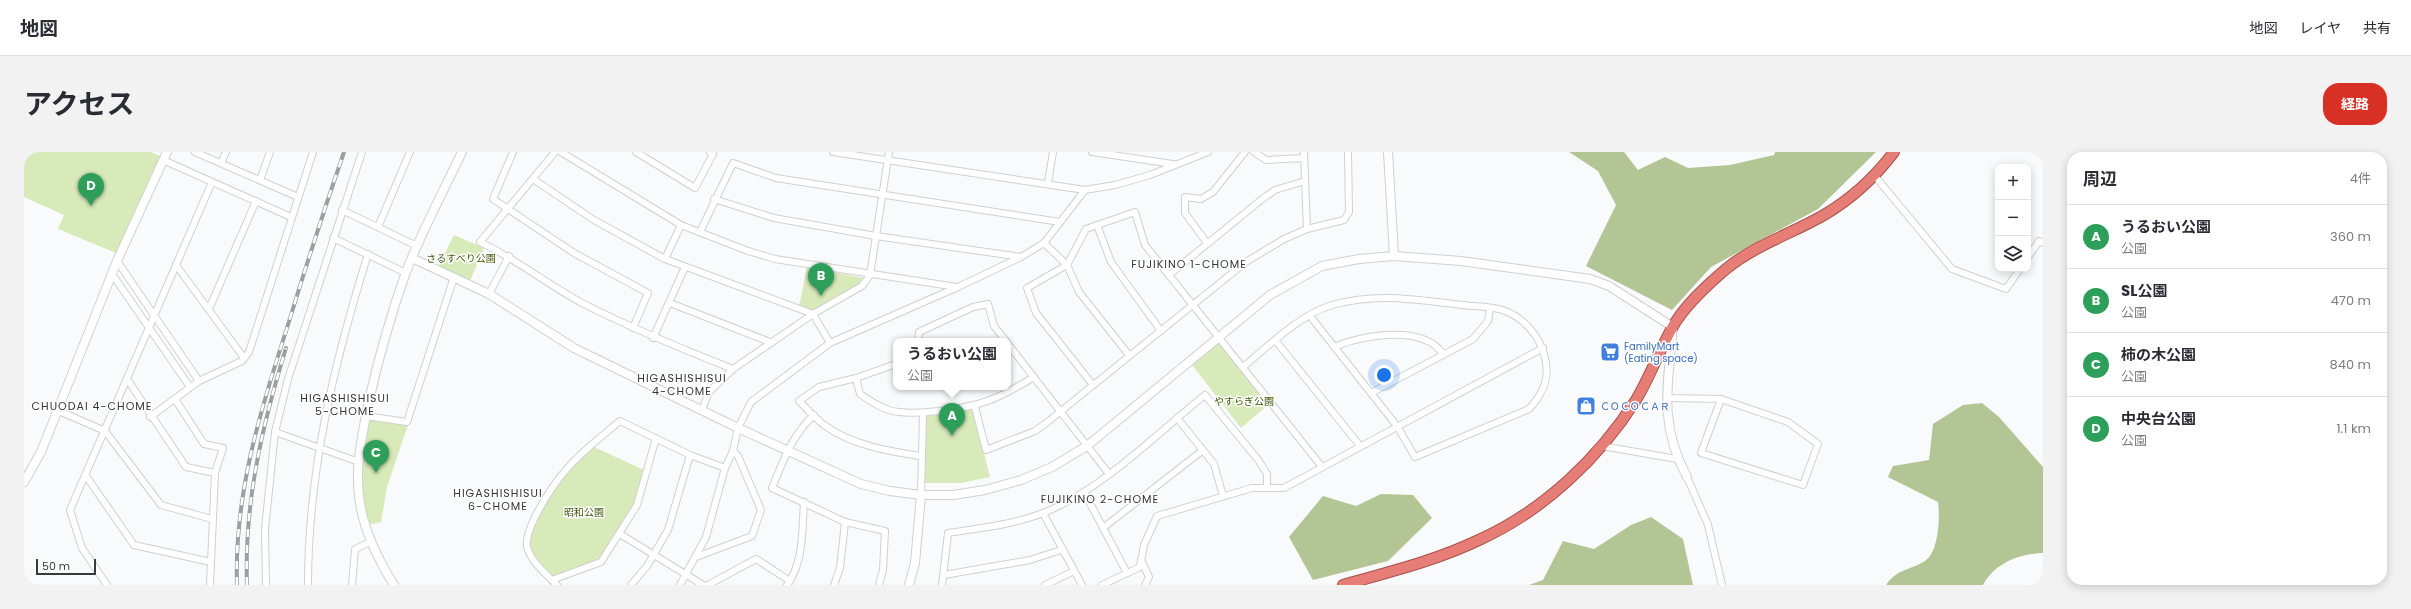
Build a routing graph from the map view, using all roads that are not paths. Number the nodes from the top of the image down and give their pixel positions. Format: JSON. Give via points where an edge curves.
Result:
{"nodes":[{"id":1,"x":195,"y":152,"type":"edge"},
{"id":2,"x":226,"y":152,"type":"edge"},
{"id":3,"x":270,"y":152,"type":"edge"},
{"id":4,"x":313,"y":152,"type":"edge"},
{"id":5,"x":362,"y":152,"type":"edge"},
{"id":6,"x":410,"y":152,"type":"edge"},
{"id":7,"x":462,"y":152,"type":"edge"},
{"id":8,"x":513,"y":152,"type":"edge"},
{"id":9,"x":555,"y":152,"type":"edge"},
{"id":10,"x":561,"y":152,"type":"edge"},
{"id":11,"x":636,"y":152,"type":"edge"},
{"id":12,"x":710,"y":152,"type":"edge"},
{"id":13,"x":833,"y":152,"type":"edge"},
{"id":14,"x":889,"y":152,"type":"edge"},
{"id":15,"x":1053,"y":152,"type":"edge"},
{"id":16,"x":1092,"y":152,"type":"edge"},
{"id":17,"x":1208,"y":152,"type":"edge"},
{"id":18,"x":1244,"y":152,"type":"edge"},
{"id":19,"x":1254,"y":152,"type":"edge"},
{"id":20,"x":1348,"y":152,"type":"edge"},
{"id":21,"x":1388,"y":152,"type":"edge"},
{"id":22,"x":1894,"y":152,"type":"edge"},
{"id":23,"x":166,"y":154,"type":"edge"},
{"id":24,"x":1304,"y":155,"type":"edge"},
{"id":25,"x":888,"y":160,"type":"junction"},
{"id":26,"x":221,"y":163,"type":"junction"},
{"id":27,"x":1174,"y":164,"type":"junction"},
{"id":28,"x":1874,"y":175,"type":"junction"},
{"id":29,"x":533,"y":179,"type":"junction"},
{"id":30,"x":260,"y":180,"type":"junction"},
{"id":31,"x":1305,"y":181,"type":"junction"},
{"id":32,"x":212,"y":182,"type":"junction"},
{"id":33,"x":1048,"y":183,"type":"junction"},
{"id":34,"x":1085,"y":190,"type":"junction"},
{"id":35,"x":882,"y":196,"type":"junction"},
{"id":36,"x":298,"y":197,"type":"junction"},
{"id":37,"x":714,"y":199,"type":"junction"},
{"id":38,"x":256,"y":201,"type":"junction"},
{"id":39,"x":342,"y":210,"type":"junction"},
{"id":40,"x":507,"y":210,"type":"junction"},
{"id":41,"x":291,"y":217,"type":"junction"},
{"id":42,"x":1060,"y":222,"type":"junction"},
{"id":43,"x":681,"y":225,"type":"junction"},
{"id":44,"x":1097,"y":225,"type":"junction"},
{"id":45,"x":378,"y":227,"type":"junction"},
{"id":46,"x":1307,"y":229,"type":"junction"},
{"id":47,"x":700,"y":232,"type":"junction"},
{"id":48,"x":876,"y":236,"type":"junction"},
{"id":49,"x":333,"y":238,"type":"junction"},
{"id":50,"x":1044,"y":243,"type":"junction"},
{"id":51,"x":1207,"y":243,"type":"junction"},
{"id":52,"x":2043,"y":243,"type":"edge"},
{"id":53,"x":417,"y":246,"type":"junction"},
{"id":54,"x":2031,"y":253,"type":"edge"},
{"id":55,"x":368,"y":254,"type":"junction"},
{"id":56,"x":509,"y":256,"type":"junction"},
{"id":57,"x":1394,"y":256,"type":"junction"},
{"id":58,"x":1021,"y":257,"type":"junction"},
{"id":59,"x":412,"y":258,"type":"junction"},
{"id":60,"x":665,"y":259,"type":"junction"},
{"id":61,"x":117,"y":261,"type":"junction"},
{"id":62,"x":176,"y":265,"type":"junction"},
{"id":63,"x":1067,"y":265,"type":"junction"},
{"id":64,"x":685,"y":267,"type":"junction"},
{"id":65,"x":2018,"y":272,"type":"edge"},
{"id":66,"x":406,"y":273,"type":"junction"},
{"id":67,"x":112,"y":274,"type":"junction"},
{"id":68,"x":870,"y":275,"type":"junction"},
{"id":69,"x":1169,"y":275,"type":"junction"},
{"id":70,"x":454,"y":277,"type":"junction"},
{"id":71,"x":958,"y":287,"type":"junction"},
{"id":72,"x":489,"y":294,"type":"junction"},
{"id":73,"x":670,"y":303,"type":"junction"},
{"id":74,"x":1192,"y":306,"type":"junction"},
{"id":75,"x":208,"y":309,"type":"junction"},
{"id":76,"x":1490,"y":309,"type":"junction"},
{"id":77,"x":813,"y":314,"type":"junction"},
{"id":78,"x":154,"y":315,"type":"junction"},
{"id":79,"x":1310,"y":316,"type":"junction"},
{"id":80,"x":1673,"y":326,"type":"junction"},
{"id":81,"x":148,"y":327,"type":"junction"},
{"id":82,"x":633,"y":328,"type":"junction"},
{"id":83,"x":1161,"y":331,"type":"junction"},
{"id":84,"x":1219,"y":337,"type":"junction"},
{"id":85,"x":653,"y":338,"type":"junction"},
{"id":86,"x":918,"y":338,"type":"edge"},
{"id":87,"x":1003,"y":338,"type":"edge"},
{"id":88,"x":1275,"y":340,"type":"junction"},
{"id":89,"x":770,"y":342,"type":"junction"},
{"id":90,"x":830,"y":343,"type":"junction"},
{"id":91,"x":1334,"y":347,"type":"junction"},
{"id":92,"x":1011,"y":348,"type":"edge"},
{"id":93,"x":1543,"y":348,"type":"junction"},
{"id":94,"x":1443,"y":354,"type":"junction"},
{"id":95,"x":1129,"y":355,"type":"junction"},
{"id":96,"x":244,"y":358,"type":"junction"},
{"id":97,"x":893,"y":365,"type":"edge"},
{"id":98,"x":1243,"y":367,"type":"junction"},
{"id":99,"x":733,"y":369,"type":"junction"},
{"id":100,"x":1034,"y":377,"type":"junction"},
{"id":101,"x":856,"y":378,"type":"junction"},
{"id":102,"x":127,"y":379,"type":"junction"},
{"id":103,"x":199,"y":381,"type":"junction"},
{"id":104,"x":1093,"y":385,"type":"junction"},
{"id":105,"x":190,"y":387,"type":"junction"},
{"id":106,"x":1371,"y":393,"type":"junction"},
{"id":107,"x":1667,"y":398,"type":"junction"},
{"id":108,"x":175,"y":399,"type":"junction"},
{"id":109,"x":1721,"y":399,"type":"junction"},
{"id":110,"x":975,"y":406,"type":"junction"},
{"id":111,"x":702,"y":410,"type":"junction"},
{"id":112,"x":59,"y":411,"type":"junction"},
{"id":113,"x":1060,"y":411,"type":"junction"},
{"id":114,"x":923,"y":413,"type":"junction"},
{"id":115,"x":814,"y":415,"type":"junction"},
{"id":116,"x":366,"y":416,"type":"junction"},
{"id":117,"x":150,"y":417,"type":"junction"},
{"id":118,"x":1177,"y":418,"type":"junction"},
{"id":119,"x":1397,"y":426,"type":"junction"},
{"id":120,"x":738,"y":428,"type":"junction"},
{"id":121,"x":105,"y":431,"type":"junction"},
{"id":122,"x":274,"y":432,"type":"junction"},
{"id":123,"x":656,"y":438,"type":"junction"},
{"id":124,"x":1087,"y":446,"type":"junction"},
{"id":125,"x":1360,"y":446,"type":"junction"},
{"id":126,"x":1602,"y":446,"type":"junction"},
{"id":127,"x":318,"y":448,"type":"junction"},
{"id":128,"x":1203,"y":450,"type":"junction"},
{"id":129,"x":733,"y":451,"type":"junction"},
{"id":130,"x":787,"y":451,"type":"junction"},
{"id":131,"x":690,"y":455,"type":"junction"},
{"id":132,"x":920,"y":456,"type":"junction"},
{"id":133,"x":1677,"y":459,"type":"junction"},
{"id":134,"x":359,"y":462,"type":"junction"},
{"id":135,"x":1322,"y":467,"type":"junction"},
{"id":136,"x":726,"y":468,"type":"junction"},
{"id":137,"x":215,"y":473,"type":"junction"},
{"id":138,"x":1109,"y":474,"type":"junction"},
{"id":139,"x":86,"y":476,"type":"junction"},
{"id":140,"x":1687,"y":477,"type":"joint"},
{"id":141,"x":24,"y":482,"type":"edge"},
{"id":142,"x":1267,"y":488,"type":"junction"},
{"id":143,"x":1084,"y":492,"type":"junction"},
{"id":144,"x":920,"y":495,"type":"junction"},
{"id":145,"x":1224,"y":496,"type":"junction"},
{"id":146,"x":804,"y":502,"type":"junction"},
{"id":147,"x":1043,"y":513,"type":"junction"},
{"id":148,"x":212,"y":519,"type":"junction"},
{"id":149,"x":845,"y":522,"type":"junction"},
{"id":150,"x":1103,"y":528,"type":"junction"},
{"id":151,"x":620,"y":534,"type":"junction"},
{"id":152,"x":372,"y":541,"type":"junction"},
{"id":153,"x":1061,"y":550,"type":"junction"},
{"id":154,"x":654,"y":554,"type":"junction"},
{"id":155,"x":696,"y":557,"type":"junction"},
{"id":156,"x":1141,"y":560,"type":"junction"},
{"id":157,"x":211,"y":562,"type":"junction"},
{"id":158,"x":1074,"y":571,"type":"junction"},
{"id":159,"x":1127,"y":573,"type":"junction"},
{"id":160,"x":944,"y":574,"type":"junction"},
{"id":161,"x":686,"y":576,"type":"junction"},
{"id":162,"x":555,"y":583,"type":"edge"},
{"id":163,"x":788,"y":583,"type":"edge"},
{"id":164,"x":107,"y":585,"type":"edge"},
{"id":165,"x":210,"y":585,"type":"edge"},
{"id":166,"x":266,"y":585,"type":"edge"},
{"id":167,"x":308,"y":585,"type":"edge"},
{"id":168,"x":352,"y":585,"type":"edge"},
{"id":169,"x":394,"y":585,"type":"edge"},
{"id":170,"x":631,"y":585,"type":"edge"},
{"id":171,"x":680,"y":585,"type":"edge"},
{"id":172,"x":703,"y":585,"type":"edge"},
{"id":173,"x":708,"y":585,"type":"edge"},
{"id":174,"x":834,"y":585,"type":"edge"},
{"id":175,"x":879,"y":585,"type":"edge"},
{"id":176,"x":909,"y":585,"type":"edge"},
{"id":177,"x":942,"y":585,"type":"edge"},
{"id":178,"x":1046,"y":585,"type":"edge"},
{"id":179,"x":1082,"y":585,"type":"edge"},
{"id":180,"x":1102,"y":585,"type":"edge"},
{"id":181,"x":1146,"y":585,"type":"edge"},
{"id":182,"x":1343,"y":585,"type":"edge"},
{"id":183,"x":1722,"y":585,"type":"edge"}],
"edges":[{"from":1,"to":26,"type":"street"},
{"from":2,"to":26,"type":"street"},
{"from":3,"to":30,"type":"street"},
{"from":4,"to":36,"type":"street"},
{"from":5,"to":39,"type":"street"},
{"from":6,"to":45,"type":"street"},
{"from":7,"to":53,"type":"street"},
{"from":8,"to":40,"type":"street","via":[[493,199]]},
{"from":9,"to":29,"type":"street"},
{"from":10,"to":43,"type":"street"},
{"from":11,"to":12,"type":"street","via":[[695,188],[713,154]]},
{"from":13,"to":25,"type":"street"},
{"from":14,"to":25,"type":"street"},
{"from":15,"to":33,"type":"street"},
{"from":16,"to":27,"type":"street"},
{"from":17,"to":27,"type":"street"},
{"from":18,"to":51,"type":"street","via":[[1214,192],[1201,198],[1185,197],[1185,213]]},
{"from":19,"to":24,"type":"street","via":[[1266,160]]},
{"from":20,"to":46,"type":"street","via":[[1349,212],[1344,220]]},
{"from":21,"to":57,"type":"street"},
{"from":22,"to":28,"type":"highway"},
{"from":23,"to":32,"type":"street"},
{"from":23,"to":61,"type":"street"},
{"from":24,"to":31,"type":"street"},
{"from":25,"to":33,"type":"street"},
{"from":25,"to":35,"type":"street"},
{"from":26,"to":30,"type":"street"},
{"from":27,"to":34,"type":"street","via":[[1150,175]]},
{"from":28,"to":65,"type":"street","via":[[1952,269],[2006,289]]},
{"from":28,"to":80,"type":"highway","via":[[1824,215],[1764,243],[1726,269],[1702,291]]},
{"from":29,"to":40,"type":"street"},
{"from":29,"to":60,"type":"street","via":[[594,220]]},
{"from":30,"to":36,"type":"street"},
{"from":31,"to":46,"type":"street"},
{"from":31,"to":51,"type":"street","via":[[1275,190]]},
{"from":32,"to":38,"type":"street"},
{"from":32,"to":62,"type":"street"},
{"from":33,"to":34,"type":"street"},
{"from":34,"to":42,"type":"street"},
{"from":35,"to":37,"type":"street","via":[[776,178],[733,163]]},
{"from":35,"to":42,"type":"street"},
{"from":35,"to":48,"type":"street"},
{"from":36,"to":41,"type":"street"},
{"from":37,"to":47,"type":"street"},
{"from":37,"to":48,"type":"street","via":[[774,218]]},
{"from":38,"to":41,"type":"street"},
{"from":38,"to":75,"type":"street"},
{"from":39,"to":45,"type":"street"},
{"from":39,"to":49,"type":"street"},
{"from":40,"to":56,"type":"street","via":[[480,242]]},
{"from":40,"to":82,"type":"street","via":[[574,253],[648,293]]},
{"from":41,"to":96,"type":"street","via":[[249,352]]},
{"from":42,"to":50,"type":"street"},
{"from":43,"to":47,"type":"street"},
{"from":43,"to":60,"type":"street"},
{"from":44,"to":63,"type":"street","via":[[1086,229]]},
{"from":44,"to":69,"type":"street","via":[[1135,212],[1145,245]]},
{"from":44,"to":83,"type":"street","via":[[1111,262]]},
{"from":45,"to":53,"type":"street"},
{"from":46,"to":74,"type":"street","via":[[1284,239],[1246,262]]},
{"from":47,"to":68,"type":"street","via":[[775,259]]},
{"from":48,"to":58,"type":"street"},
{"from":48,"to":68,"type":"street"},
{"from":49,"to":55,"type":"street"},
{"from":49,"to":122,"type":"street","via":[[288,379]]},
{"from":50,"to":58,"type":"street"},
{"from":50,"to":63,"type":"street"},
{"from":51,"to":69,"type":"street"},
{"from":52,"to":54,"type":"street","via":[[2039,241]]},
{"from":53,"to":59,"type":"street"},
{"from":55,"to":66,"type":"street"},
{"from":55,"to":127,"type":"street","via":[[338,357]]},
{"from":56,"to":72,"type":"street"},
{"from":56,"to":82,"type":"street","via":[[581,302]]},
{"from":57,"to":80,"type":"street","via":[[1460,261],[1590,279],[1609,286]]},
{"from":57,"to":84,"type":"street","via":[[1322,266],[1270,295]]},
{"from":58,"to":71,"type":"street"},
{"from":59,"to":66,"type":"street"},
{"from":59,"to":70,"type":"street"},
{"from":60,"to":64,"type":"street"},
{"from":61,"to":67,"type":"street"},
{"from":61,"to":78,"type":"street"},
{"from":62,"to":75,"type":"street"},
{"from":62,"to":78,"type":"street"},
{"from":63,"to":95,"type":"street","via":[[1079,292]]},
{"from":63,"to":104,"type":"street","via":[[1027,288],[1036,313]]},
{"from":64,"to":73,"type":"street"},
{"from":64,"to":77,"type":"street"},
{"from":66,"to":116,"type":"street","via":[[379,355]]},
{"from":67,"to":81,"type":"street"},
{"from":67,"to":112,"type":"street"},
{"from":68,"to":71,"type":"street"},
{"from":68,"to":77,"type":"street","via":[[862,286]]},
{"from":69,"to":74,"type":"street"},
{"from":70,"to":72,"type":"street"},
{"from":70,"to":116,"type":"street","via":[[407,422]]},
{"from":71,"to":90,"type":"street"},
{"from":72,"to":111,"type":"street","via":[[574,348]]},
{"from":73,"to":85,"type":"street"},
{"from":73,"to":89,"type":"street"},
{"from":74,"to":83,"type":"street"},
{"from":74,"to":84,"type":"street"},
{"from":75,"to":96,"type":"street"},
{"from":76,"to":79,"type":"street","via":[[1378,296],[1329,306]]},
{"from":76,"to":93,"type":"street","via":[[1505,311],[1522,321],[1530,328]]},
{"from":76,"to":94,"type":"street","via":[[1488,322],[1473,339]]},
{"from":77,"to":89,"type":"street"},
{"from":77,"to":90,"type":"street"},
{"from":78,"to":81,"type":"street"},
{"from":78,"to":103,"type":"street"},
{"from":79,"to":88,"type":"street"},
{"from":79,"to":91,"type":"street"},
{"from":80,"to":107,"type":"street"},
{"from":80,"to":126,"type":"highway","via":[[1636,399]]},
{"from":81,"to":102,"type":"street"},
{"from":81,"to":105,"type":"street"},
{"from":82,"to":85,"type":"street"},
{"from":83,"to":95,"type":"street"},
{"from":84,"to":98,"type":"street"},
{"from":84,"to":124,"type":"street"},
{"from":85,"to":99,"type":"street"},
{"from":86,"to":87,"type":"street","via":[[919,332],[973,307],[988,304],[994,326]]},
{"from":88,"to":98,"type":"street"},
{"from":88,"to":125,"type":"street"},
{"from":89,"to":99,"type":"street"},
{"from":90,"to":120,"type":"street","via":[[751,402]]},
{"from":91,"to":94,"type":"street","via":[[1351,340],[1396,335],[1429,341]]},
{"from":91,"to":106,"type":"street"},
{"from":92,"to":100,"type":"street"},
{"from":93,"to":119,"type":"street"},
{"from":93,"to":119,"type":"street","via":[[1547,363],[1546,384],[1539,398],[1529,409],[1415,457]]},
{"from":94,"to":106,"type":"street"},
{"from":95,"to":104,"type":"street"},
{"from":96,"to":103,"type":"street","via":[[226,370]]},
{"from":97,"to":101,"type":"street"},
{"from":98,"to":135,"type":"street"},
{"from":99,"to":111,"type":"street","via":[[709,392]]},
{"from":100,"to":110,"type":"street","via":[[1005,395]]},
{"from":100,"to":113,"type":"street"},
{"from":101,"to":114,"type":"street","via":[[860,394],[874,403],[898,412]]},
{"from":101,"to":115,"type":"street","via":[[819,387],[799,401]]},
{"from":102,"to":117,"type":"street"},
{"from":102,"to":121,"type":"street"},
{"from":103,"to":105,"type":"street"},
{"from":104,"to":113,"type":"street"},
{"from":105,"to":108,"type":"street"},
{"from":106,"to":119,"type":"street"},
{"from":107,"to":109,"type":"street"},
{"from":107,"to":133,"type":"street","via":[[1668,431]]},
{"from":108,"to":117,"type":"street"},
{"from":108,"to":137,"type":"street","via":[[204,444],[223,448]]},
{"from":109,"to":109,"type":"street","via":[[1788,422],[1818,444],[1803,485],[1701,452]]},
{"from":110,"to":113,"type":"street","via":[[986,450],[1035,431]]},
{"from":110,"to":114,"type":"street"},
{"from":111,"to":120,"type":"street"},
{"from":112,"to":121,"type":"street"},
{"from":112,"to":141,"type":"street","via":[[35,465]]},
{"from":113,"to":124,"type":"street"},
{"from":114,"to":132,"type":"street"},
{"from":115,"to":130,"type":"street","via":[[802,426]]},
{"from":115,"to":132,"type":"street","via":[[824,425],[849,438],[884,450]]},
{"from":116,"to":134,"type":"street"},
{"from":117,"to":137,"type":"street","via":[[186,467]]},
{"from":118,"to":128,"type":"street"},
{"from":118,"to":138,"type":"street"},
{"from":118,"to":142,"type":"street","via":[[1205,395],[1259,461],[1267,474]]},
{"from":119,"to":125,"type":"street"},
{"from":120,"to":129,"type":"street"},
{"from":120,"to":130,"type":"street"},
{"from":121,"to":139,"type":"street"},
{"from":121,"to":148,"type":"street","via":[[160,505]]},
{"from":122,"to":127,"type":"street"},
{"from":122,"to":166,"type":"street","via":[[265,529]]},
{"from":123,"to":131,"type":"street"},
{"from":123,"to":151,"type":"street","via":[[637,505]]},
{"from":123,"to":162,"type":"street","via":[[620,421],[577,456],[561,473],[531,525],[527,546],[534,562]]},
{"from":124,"to":138,"type":"street"},
{"from":124,"to":144,"type":"street","via":[[1052,467],[1003,485],[953,495]]},
{"from":125,"to":135,"type":"street"},
{"from":126,"to":133,"type":"street"},
{"from":126,"to":182,"type":"highway","via":[[1540,503],[1482,539],[1445,554]]},
{"from":127,"to":134,"type":"street"},
{"from":127,"to":167,"type":"street","via":[[308,536]]},
{"from":128,"to":145,"type":"street","via":[[1214,464]]},
{"from":128,"to":150,"type":"street"},
{"from":129,"to":136,"type":"street"},
{"from":129,"to":155,"type":"street","via":[[738,456],[762,510],[752,536]]},
{"from":130,"to":144,"type":"street","via":[[861,484]]},
{"from":130,"to":146,"type":"street","via":[[772,488]]},
{"from":131,"to":136,"type":"street"},
{"from":131,"to":154,"type":"street","via":[[668,530]]},
{"from":132,"to":144,"type":"street"},
{"from":133,"to":140,"type":"street"},
{"from":134,"to":152,"type":"street","via":[[360,501],[365,525]]},
{"from":135,"to":142,"type":"street","via":[[1284,488]]},
{"from":136,"to":155,"type":"street","via":[[706,537]]},
{"from":137,"to":148,"type":"street"},
{"from":138,"to":143,"type":"street"},
{"from":139,"to":157,"type":"street","via":[[134,545]]},
{"from":139,"to":164,"type":"street","via":[[70,510],[82,548]]},
{"from":140,"to":183,"type":"street","via":[[1708,525]]},
{"from":142,"to":145,"type":"street","via":[[1252,488]]},
{"from":143,"to":147,"type":"street"},
{"from":143,"to":150,"type":"street"},
{"from":144,"to":176,"type":"street","via":[[915,563]]},
{"from":145,"to":156,"type":"street","via":[[1157,516],[1144,545]]},
{"from":146,"to":149,"type":"street"},
{"from":146,"to":163,"type":"street","via":[[801,551]]},
{"from":147,"to":153,"type":"street"},
{"from":147,"to":160,"type":"street","via":[[998,526],[948,533]]},
{"from":148,"to":157,"type":"street"},
{"from":149,"to":174,"type":"street","via":[[840,568]]},
{"from":149,"to":175,"type":"street","via":[[885,531],[883,570]]},
{"from":150,"to":159,"type":"street"},
{"from":151,"to":154,"type":"street"},
{"from":151,"to":162,"type":"street","via":[[601,562]]},
{"from":152,"to":168,"type":"street","via":[[355,549]]},
{"from":152,"to":169,"type":"street","via":[[383,568]]},
{"from":153,"to":158,"type":"street"},
{"from":153,"to":160,"type":"street","via":[[1023,561]]},
{"from":154,"to":161,"type":"street"},
{"from":154,"to":170,"type":"street"},
{"from":155,"to":161,"type":"street"},
{"from":156,"to":159,"type":"street","via":[[1140,567]]},
{"from":156,"to":181,"type":"street","via":[[1149,577]]},
{"from":157,"to":165,"type":"street"},
{"from":158,"to":178,"type":"street"},
{"from":158,"to":179,"type":"street"},
{"from":159,"to":180,"type":"street"},
{"from":160,"to":177,"type":"street"},
{"from":161,"to":171,"type":"street"},
{"from":161,"to":172,"type":"street"},
{"from":163,"to":173,"type":"street","via":[[756,559]]}]}
